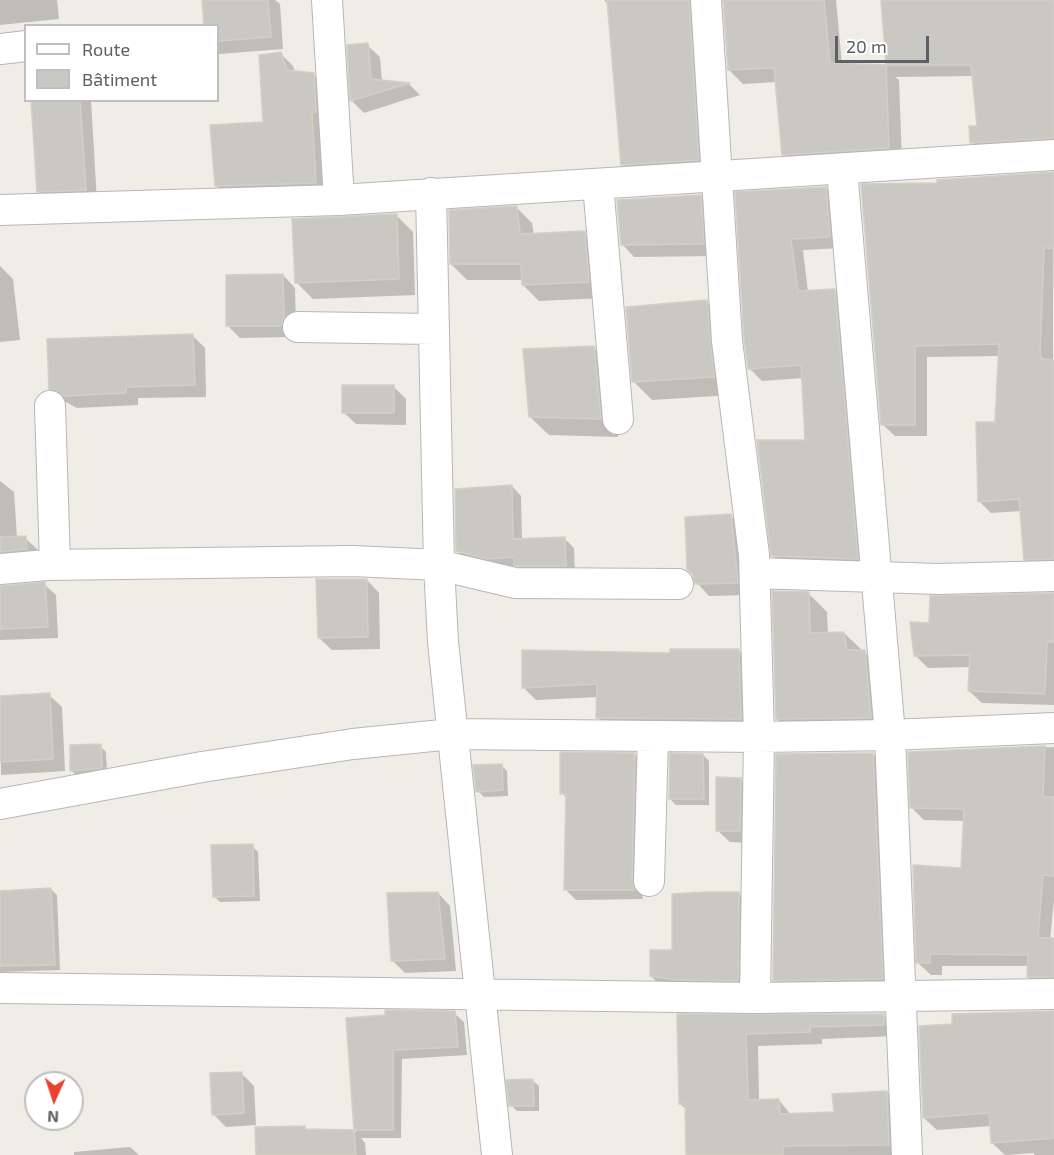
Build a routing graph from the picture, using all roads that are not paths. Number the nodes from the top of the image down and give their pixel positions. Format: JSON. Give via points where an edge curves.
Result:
{"nodes":[{"id":1,"x":327,"y":0,"type":"edge"},
{"id":2,"x":706,"y":0,"type":"edge"},
{"id":3,"x":24,"y":46,"type":"edge"},
{"id":4,"x":0,"y":49,"type":"edge"},
{"id":5,"x":1054,"y":155,"type":"edge"},
{"id":6,"x":842,"y":170,"type":"junction"},
{"id":7,"x":717,"y":177,"type":"junction"},
{"id":8,"x":598,"y":184,"type":"junction"},
{"id":9,"x":431,"y":194,"type":"junction"},
{"id":10,"x":339,"y":200,"type":"junction"},
{"id":11,"x":0,"y":210,"type":"edge"},
{"id":12,"x":298,"y":327,"type":"dead end"},
{"id":13,"x":434,"y":329,"type":"junction"},
{"id":14,"x":50,"y":406,"type":"dead end"},
{"id":15,"x":618,"y":419,"type":"dead end"},
{"id":16,"x":55,"y":565,"type":"junction"},
{"id":17,"x":439,"y":565,"type":"junction"},
{"id":18,"x":0,"y":569,"type":"edge"},
{"id":19,"x":754,"y":573,"type":"junction"},
{"id":20,"x":1054,"y":576,"type":"edge"},
{"id":21,"x":877,"y":577,"type":"junction"},
{"id":22,"x":678,"y":584,"type":"dead end"},
{"id":23,"x":1054,"y":728,"type":"edge"},
{"id":24,"x":452,"y":734,"type":"junction"},
{"id":25,"x":890,"y":735,"type":"junction"},
{"id":26,"x":652,"y":736,"type":"junction"},
{"id":27,"x":759,"y":737,"type":"junction"},
{"id":28,"x":0,"y":804,"type":"edge"},
{"id":29,"x":650,"y":881,"type":"dead end"},
{"id":30,"x":0,"y":988,"type":"edge"},
{"id":31,"x":480,"y":993,"type":"junction"},
{"id":32,"x":1054,"y":994,"type":"edge"},
{"id":33,"x":900,"y":997,"type":"junction"},
{"id":34,"x":755,"y":998,"type":"junction"},
{"id":35,"x":497,"y":1155,"type":"edge"},
{"id":36,"x":907,"y":1155,"type":"edge"}],
"edges":[{"from":1,"to":10,"type":"street"},
{"from":2,"to":7,"type":"street"},
{"from":3,"to":4,"type":"street"},
{"from":5,"to":6,"type":"street"},
{"from":6,"to":7,"type":"street"},
{"from":6,"to":21,"type":"street"},
{"from":7,"to":8,"type":"street"},
{"from":7,"to":19,"type":"street","via":[[727,341]]},
{"from":8,"to":9,"type":"street"},
{"from":8,"to":15,"type":"street"},
{"from":9,"to":10,"type":"street"},
{"from":9,"to":13,"type":"street"},
{"from":10,"to":11,"type":"street"},
{"from":12,"to":13,"type":"street"},
{"from":13,"to":17,"type":"street"},
{"from":14,"to":16,"type":"street"},
{"from":16,"to":17,"type":"street","via":[[353,561]]},
{"from":16,"to":18,"type":"street"},
{"from":17,"to":22,"type":"street","via":[[515,583]]},
{"from":17,"to":24,"type":"street"},
{"from":19,"to":21,"type":"street"},
{"from":19,"to":27,"type":"street"},
{"from":20,"to":21,"type":"street"},
{"from":21,"to":25,"type":"street"},
{"from":23,"to":25,"type":"street"},
{"from":24,"to":26,"type":"street"},
{"from":24,"to":28,"type":"street","via":[[260,758]]},
{"from":24,"to":31,"type":"street"},
{"from":25,"to":27,"type":"street"},
{"from":25,"to":33,"type":"street"},
{"from":26,"to":27,"type":"street"},
{"from":26,"to":29,"type":"street"},
{"from":27,"to":34,"type":"street"},
{"from":30,"to":31,"type":"street"},
{"from":31,"to":34,"type":"street"},
{"from":31,"to":35,"type":"street"},
{"from":32,"to":33,"type":"street"},
{"from":33,"to":34,"type":"street"},
{"from":33,"to":36,"type":"street"}]}
